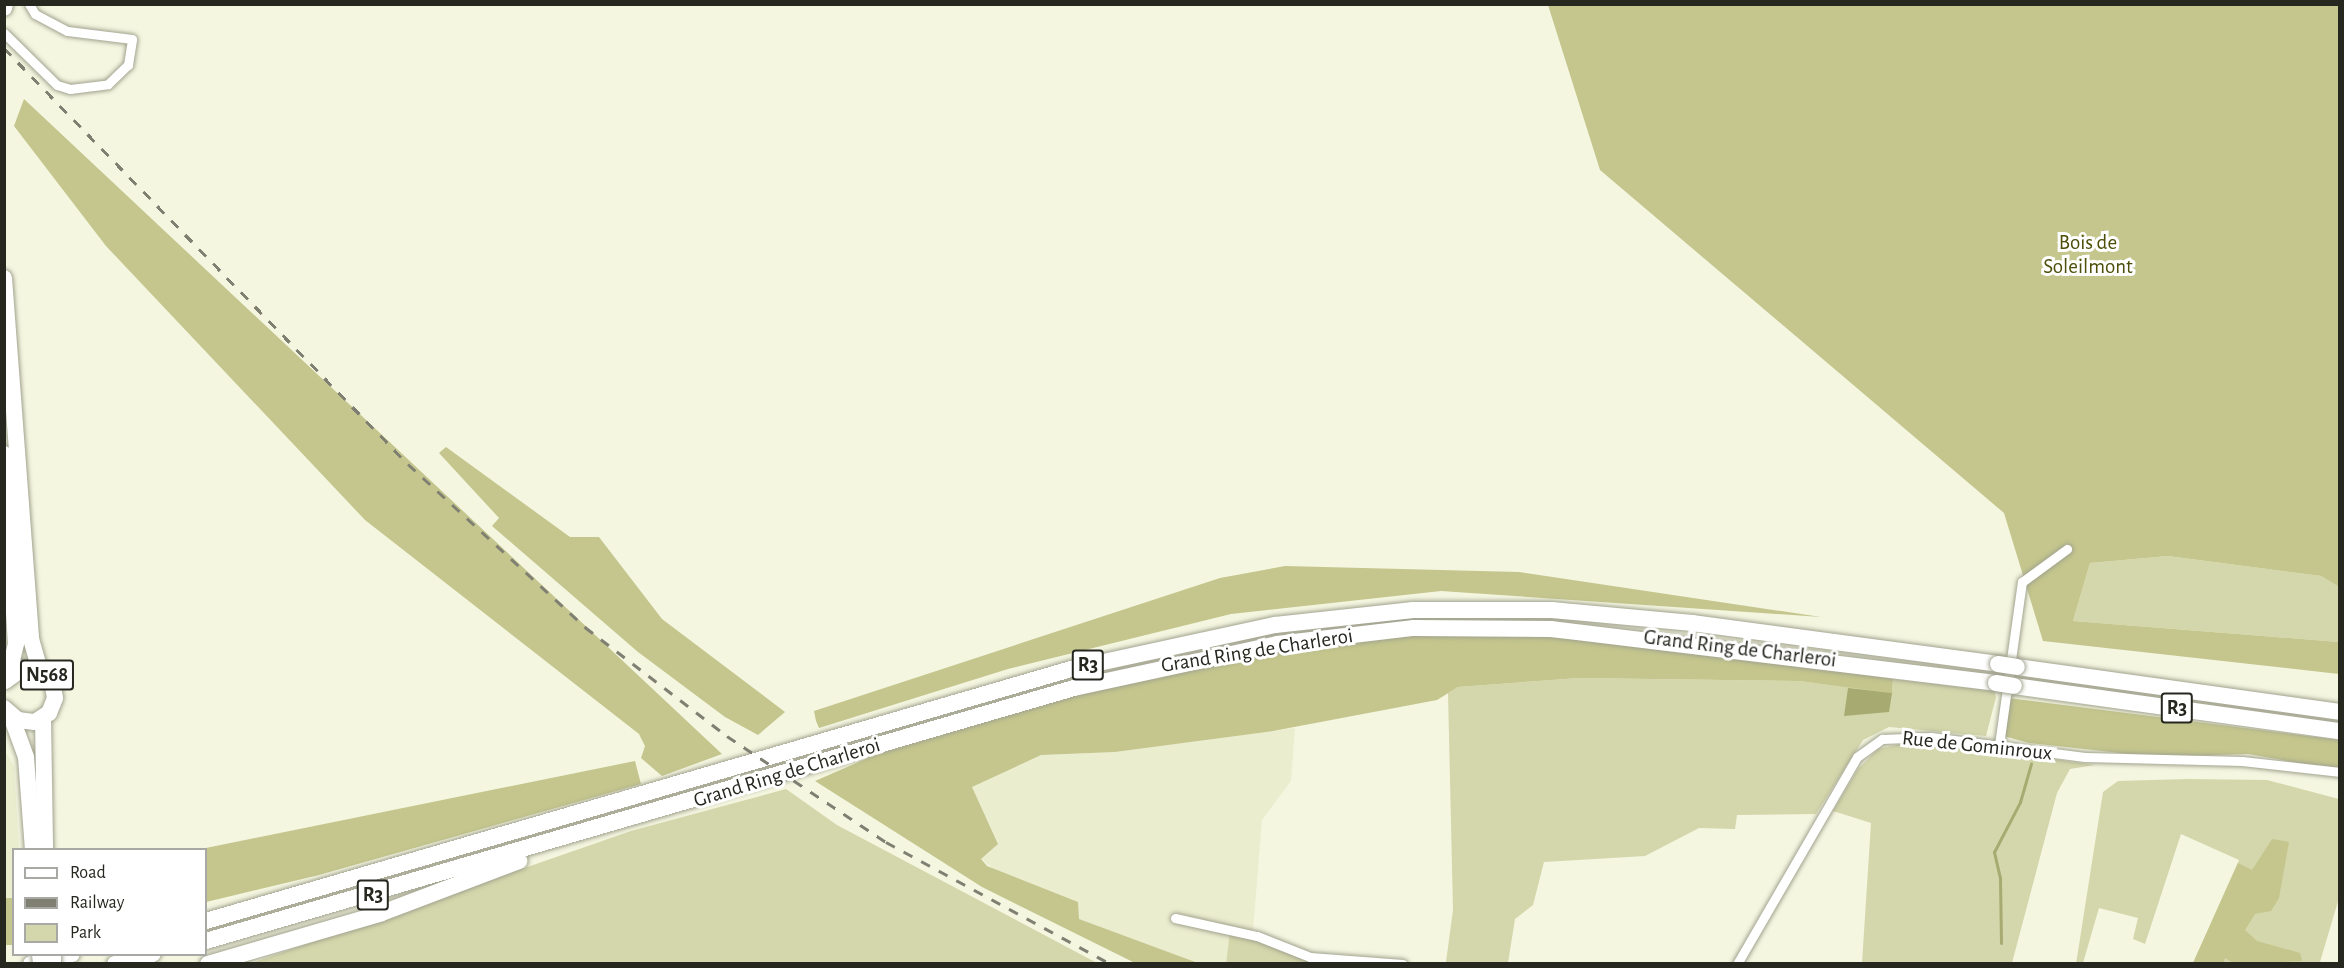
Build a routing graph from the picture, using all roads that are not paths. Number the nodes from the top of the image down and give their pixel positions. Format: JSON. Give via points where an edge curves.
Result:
{"nodes":[{"id":1,"x":29,"y":4,"type":"edge"},
{"id":2,"x":4,"y":33,"type":"edge"},
{"id":3,"x":4,"y":278,"type":"edge"},
{"id":4,"x":4,"y":454,"type":"edge"},
{"id":5,"x":2067,"y":549,"type":"dead end"},
{"id":6,"x":40,"y":670,"type":"junction"},
{"id":7,"x":6,"y":679,"type":"edge"},
{"id":8,"x":8,"y":712,"type":"edge"},
{"id":9,"x":2340,"y":712,"type":"edge"},
{"id":10,"x":43,"y":718,"type":"junction"},
{"id":11,"x":2340,"y":731,"type":"edge"},
{"id":12,"x":1999,"y":746,"type":"junction"},
{"id":13,"x":2340,"y":772,"type":"edge"},
{"id":14,"x":539,"y":847,"type":"junction"},
{"id":15,"x":33,"y":848,"type":"edge"},
{"id":16,"x":45,"y":848,"type":"edge"},
{"id":17,"x":1175,"y":918,"type":"dead end"},
{"id":18,"x":207,"y":921,"type":"edge"},
{"id":19,"x":207,"y":941,"type":"edge"},
{"id":20,"x":63,"y":956,"type":"edge"},
{"id":21,"x":145,"y":956,"type":"edge"},
{"id":22,"x":31,"y":963,"type":"edge"},
{"id":23,"x":115,"y":963,"type":"edge"},
{"id":24,"x":208,"y":963,"type":"edge"},
{"id":25,"x":1403,"y":963,"type":"edge"},
{"id":26,"x":1737,"y":963,"type":"edge"}],
"edges":[{"from":1,"to":2,"type":"street","via":[[35,14],[67,31],[132,39],[123,72],[96,88],[57,85]]},
{"from":3,"to":6,"type":"highway","number":"N568","via":[[30,630]]},
{"from":4,"to":7,"type":"highway","number":"N568","via":[[16,644]]},
{"from":5,"to":12,"type":"street","via":[[2022,582]]},
{"from":6,"to":7,"type":"highway","number":"N568","via":[[23,668]]},
{"from":6,"to":10,"type":"highway","number":"N568","via":[[52,681],[56,698]]},
{"from":8,"to":10,"type":"highway","number":"N568","via":[[26,722]]},
{"from":8,"to":15,"type":"highway","number":"N568","via":[[26,757]]},
{"from":9,"to":18,"type":"highway","name":"Grand Ring de Charleroi","number":"R3","bridge":true,"via":[[1692,623],[1552,610],[1413,610],[1275,625],[1071,669]]},
{"from":10,"to":16,"type":"highway","number":"N568"},
{"from":11,"to":14,"type":"highway","name":"Grand Ring de Charleroi","number":"R3","bridge":true,"via":[[1996,683],[1551,629],[1347,634],[1210,655],[1094,682]]},
{"from":12,"to":13,"type":"street","name":"Rue de Gominroux","via":[[2085,758],[2242,761]]},
{"from":12,"to":26,"type":"street","name":"Rue de Gominroux","via":[[1905,736],[1882,739],[1857,757]]},
{"from":14,"to":19,"type":"highway","name":"Grand Ring de Charleroi","number":"R3"},
{"from":14,"to":24,"type":"highway","via":[[514,865],[382,913]]},
{"from":17,"to":25,"type":"street","via":[[1257,936],[1310,957]]},
{"from":20,"to":22,"type":"highway"},
{"from":21,"to":23,"type":"highway"}]}
